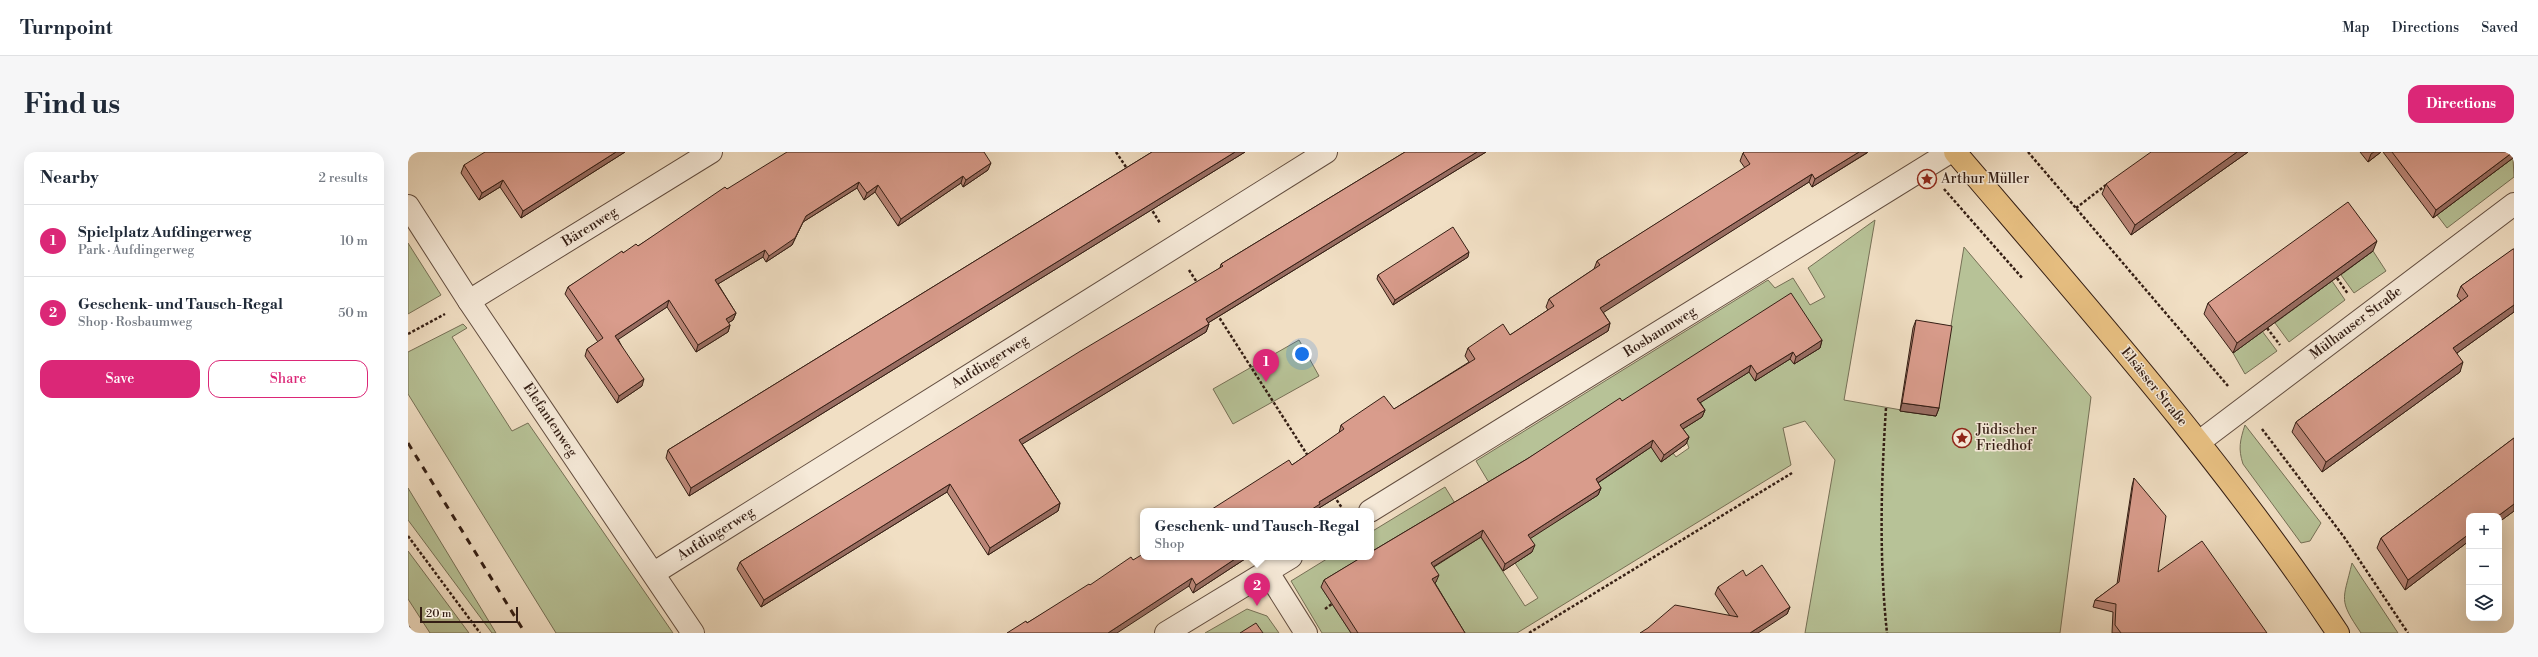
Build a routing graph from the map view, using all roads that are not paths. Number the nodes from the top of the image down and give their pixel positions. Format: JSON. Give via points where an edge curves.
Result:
{"nodes":[{"id":1,"x":711,"y":152,"type":"edge"},
{"id":2,"x":1326,"y":152,"type":"edge"},
{"id":3,"x":1950,"y":152,"type":"edge"},
{"id":4,"x":1955,"y":152,"type":"edge"},
{"id":5,"x":2514,"y":204,"type":"edge"},
{"id":6,"x":408,"y":206,"type":"edge"},
{"id":7,"x":469,"y":301,"type":"junction"},
{"id":8,"x":2199,"y":442,"type":"junction"},
{"id":9,"x":1374,"y":509,"type":"edge"},
{"id":10,"x":1286,"y":560,"type":"edge"},
{"id":11,"x":1267,"y":571,"type":"junction"},
{"id":12,"x":654,"y":573,"type":"junction"},
{"id":13,"x":693,"y":633,"type":"edge"},
{"id":14,"x":1166,"y":633,"type":"edge"},
{"id":15,"x":1306,"y":633,"type":"edge"},
{"id":16,"x":2338,"y":633,"type":"edge"}],
"edges":[{"from":1,"to":7,"type":"street","name":"Bärenweg"},
{"from":2,"to":12,"type":"street","name":"Aufdingerweg"},
{"from":3,"to":9,"type":"street","name":"Rosbaumweg"},
{"from":4,"to":8,"type":"main road","name":"Elsässer Straße"},
{"from":5,"to":8,"type":"street","name":"Mülhauser Straße"},
{"from":6,"to":7,"type":"street","name":"Elefantenweg"},
{"from":7,"to":12,"type":"street","name":"Elefantenweg"},
{"from":8,"to":16,"type":"main road","name":"Elsässer Straße","via":[[2299,574]]},
{"from":10,"to":11,"type":"street"},
{"from":11,"to":14,"type":"street"},
{"from":11,"to":15,"type":"street"},
{"from":12,"to":13,"type":"street","name":"Elefantenweg"}]}
